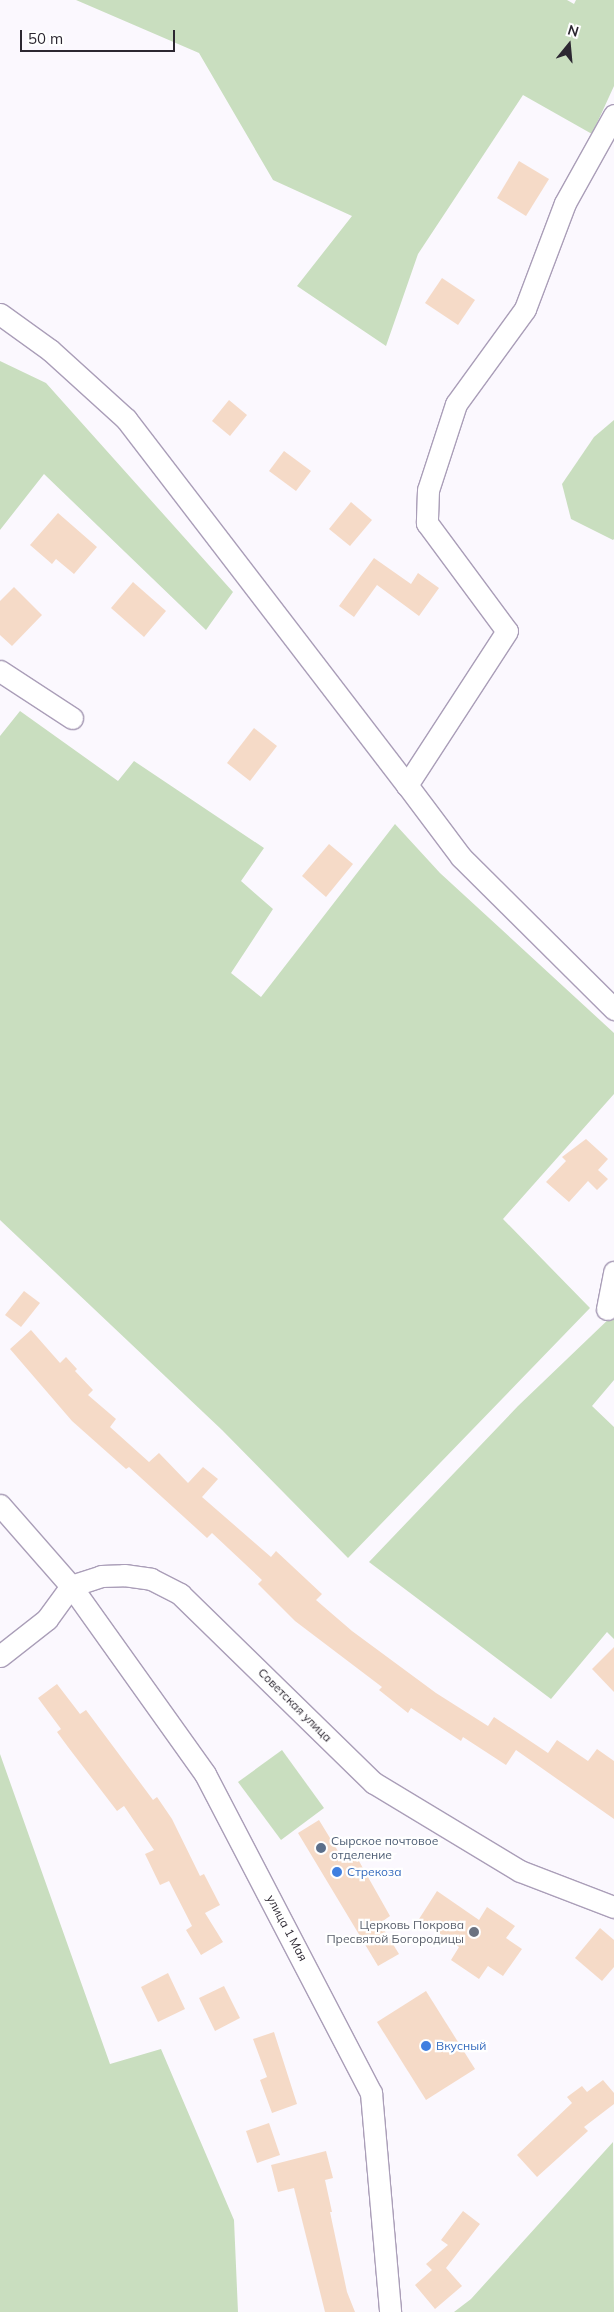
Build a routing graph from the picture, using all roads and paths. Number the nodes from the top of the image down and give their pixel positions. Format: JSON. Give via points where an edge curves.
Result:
{"nodes":[{"id":1,"x":614,"y":115,"type":"edge"},
{"id":2,"x":0,"y":314,"type":"edge"},
{"id":3,"x":0,"y":671,"type":"edge"},
{"id":4,"x":72,"y":718,"type":"dead end"},
{"id":5,"x":408,"y":785,"type":"junction"},
{"id":6,"x":614,"y":1009,"type":"edge"},
{"id":7,"x":614,"y":1272,"type":"edge"},
{"id":8,"x":607,"y":1309,"type":"dead end"},
{"id":9,"x":0,"y":1505,"type":"edge"},
{"id":10,"x":71,"y":1586,"type":"junction"},
{"id":11,"x":0,"y":1656,"type":"edge"},
{"id":12,"x":614,"y":1907,"type":"edge"},
{"id":13,"x":390,"y":2312,"type":"edge"}],
"edges":[{"from":1,"to":5,"type":"street","via":[[565,203],[525,309],[456,404],[428,490],[427,523],[507,631]]},
{"from":2,"to":5,"type":"street","via":[[50,350],[126,419]]},
{"from":3,"to":4,"type":"street"},
{"from":5,"to":6,"type":"street","via":[[460,857]]},
{"from":7,"to":8,"type":"street"},
{"from":9,"to":10,"type":"street"},
{"from":10,"to":11,"type":"street","via":[[47,1619]]},
{"from":10,"to":12,"type":"street","name":"Советская улица","via":[[102,1576],[124,1575],[151,1579],[180,1594],[374,1783],[520,1871]]},
{"from":10,"to":13,"type":"street","name":"улица 1 Мая","via":[[204,1774],[371,2093]]}]}
